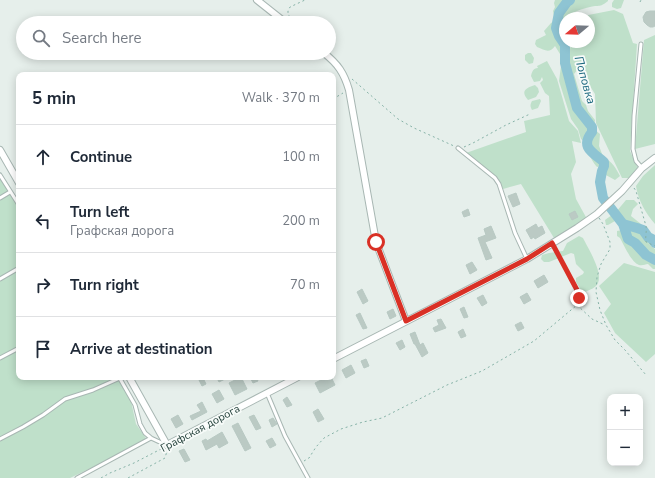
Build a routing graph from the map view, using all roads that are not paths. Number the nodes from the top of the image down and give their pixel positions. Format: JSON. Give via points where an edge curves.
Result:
{"nodes":[{"id":1,"x":257,"y":0,"type":"edge"},
{"id":2,"x":277,"y":16,"type":"edge"},
{"id":3,"x":640,"y":44,"type":"dead end"},
{"id":4,"x":332,"y":60,"type":"edge"},
{"id":5,"x":458,"y":148,"type":"road end"},
{"id":6,"x":0,"y":150,"type":"edge"},
{"id":7,"x":655,"y":158,"type":"edge"},
{"id":8,"x":642,"y":168,"type":"junction"},
{"id":9,"x":0,"y":174,"type":"edge"},
{"id":10,"x":16,"y":178,"type":"edge"},
{"id":11,"x":10,"y":192,"type":"junction"},
{"id":12,"x":0,"y":198,"type":"edge"},
{"id":13,"x":16,"y":201,"type":"edge"},
{"id":14,"x":527,"y":259,"type":"junction"},
{"id":15,"x":16,"y":270,"type":"edge"},
{"id":16,"x":0,"y":279,"type":"edge"},
{"id":17,"x":406,"y":321,"type":"junction"},
{"id":18,"x":16,"y":350,"type":"edge"},
{"id":19,"x":336,"y":356,"type":"edge"},
{"id":20,"x":0,"y":358,"type":"edge"},
{"id":21,"x":114,"y":380,"type":"edge"},
{"id":22,"x":122,"y":380,"type":"edge"},
{"id":23,"x":131,"y":380,"type":"edge"},
{"id":24,"x":292,"y":380,"type":"edge"},
{"id":25,"x":267,"y":393,"type":"junction"},
{"id":26,"x":151,"y":438,"type":"junction"},
{"id":27,"x":0,"y":439,"type":"edge"},
{"id":28,"x":168,"y":445,"type":"junction"},
{"id":29,"x":77,"y":478,"type":"edge"},
{"id":30,"x":308,"y":478,"type":"edge"}],
"edges":[{"from":1,"to":2,"type":"street"},
{"from":3,"to":8,"type":"lane","via":[[633,149],[636,161]]},
{"from":4,"to":17,"type":"street","via":[[342,71],[347,82],[376,242]]},
{"from":5,"to":14,"type":"lane","via":[[499,184],[515,233]]},
{"from":6,"to":10,"type":"street"},
{"from":7,"to":8,"type":"street"},
{"from":8,"to":14,"type":"street","via":[[597,214]]},
{"from":9,"to":11,"type":"lane"},
{"from":11,"to":12,"type":"lane"},
{"from":11,"to":13,"type":"lane"},
{"from":14,"to":17,"type":"street"},
{"from":15,"to":16,"type":"lane"},
{"from":17,"to":19,"type":"street"},
{"from":18,"to":20,"type":"lane"},
{"from":21,"to":27,"type":"lane","via":[[65,399],[43,415]]},
{"from":22,"to":26,"type":"lane","via":[[135,405],[140,424]]},
{"from":23,"to":28,"type":"street"},
{"from":24,"to":25,"type":"street","name":"Графская дорога"},
{"from":25,"to":28,"type":"street","name":"Графская дорога"},
{"from":25,"to":30,"type":"lane","via":[[285,436]]},
{"from":26,"to":28,"type":"lane"},
{"from":26,"to":29,"type":"lane"}]}
